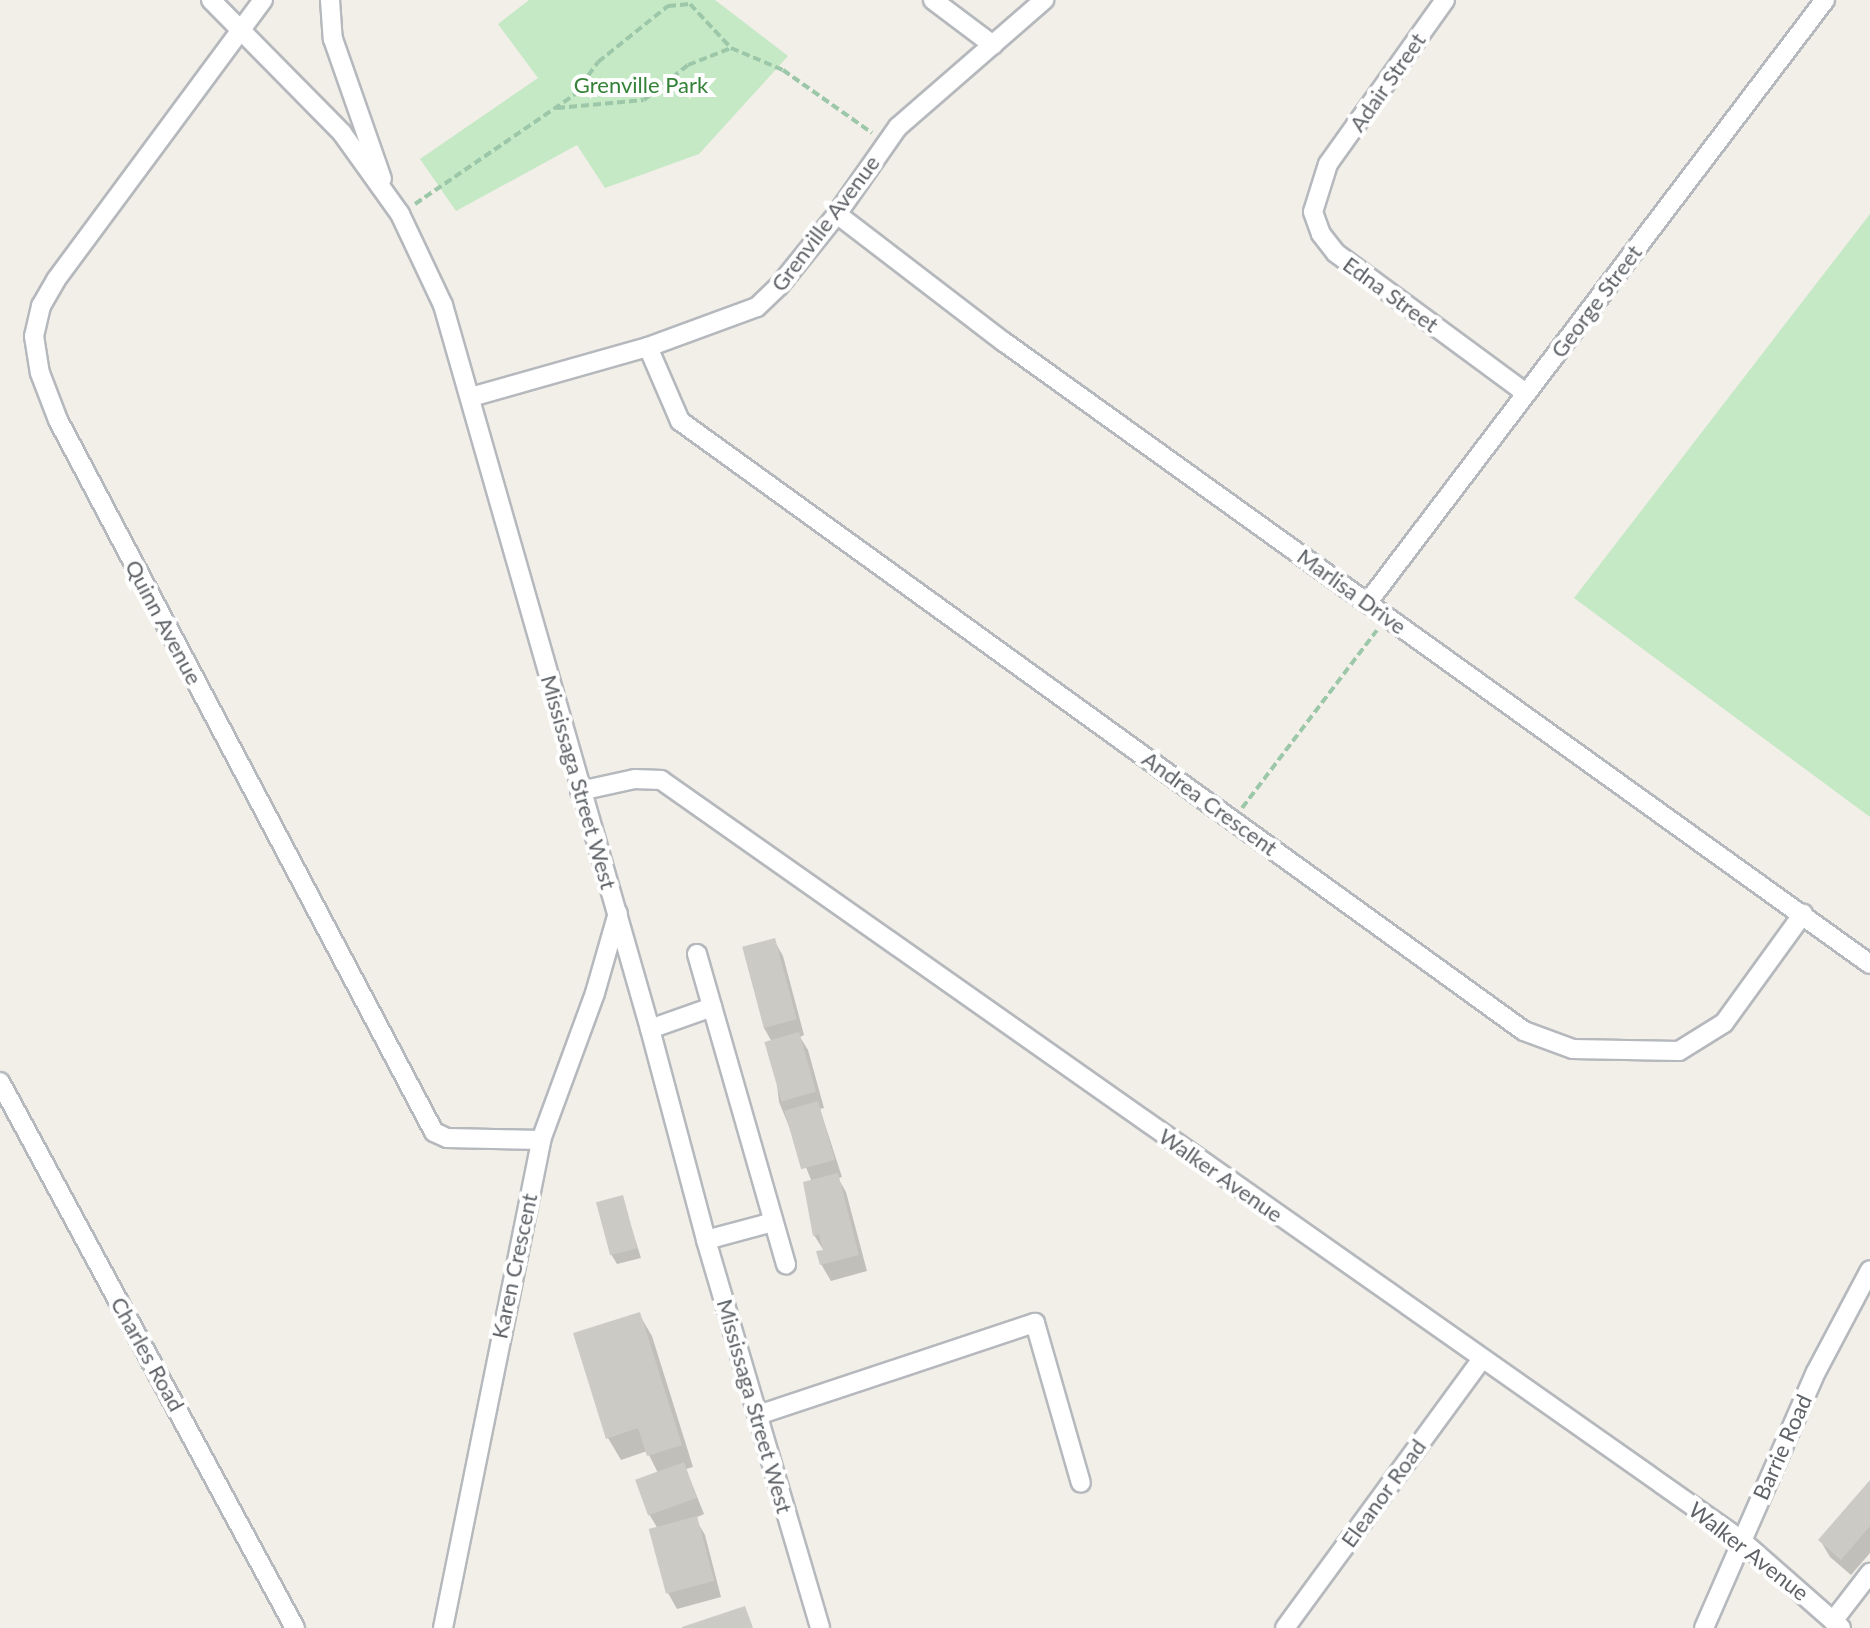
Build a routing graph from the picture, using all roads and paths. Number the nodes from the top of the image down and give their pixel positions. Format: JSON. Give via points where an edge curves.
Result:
{"nodes":[{"id":1,"x":211,"y":0,"type":"edge"},
{"id":2,"x":263,"y":0,"type":"edge"},
{"id":3,"x":330,"y":0,"type":"edge"},
{"id":4,"x":933,"y":0,"type":"edge"},
{"id":5,"x":1044,"y":0,"type":"edge"},
{"id":6,"x":1445,"y":0,"type":"edge"},
{"id":7,"x":1825,"y":0,"type":"edge"},
{"id":8,"x":240,"y":33,"type":"junction"},
{"id":9,"x":993,"y":45,"type":"junction"},
{"id":10,"x":731,"y":48,"type":"junction"},
{"id":11,"x":555,"y":108,"type":"junction"},
{"id":12,"x":885,"y":143,"type":"junction"},
{"id":13,"x":1328,"y":164,"type":"joint"},
{"id":14,"x":395,"y":207,"type":"junction"},
{"id":15,"x":837,"y":214,"type":"junction"},
{"id":16,"x":648,"y":347,"type":"junction"},
{"id":17,"x":1526,"y":393,"type":"junction"},
{"id":18,"x":471,"y":397,"type":"junction"},
{"id":19,"x":1368,"y":602,"type":"junction"},
{"id":20,"x":1387,"y":616,"type":"junction"},
{"id":21,"x":580,"y":791,"type":"junction"},
{"id":22,"x":1233,"y":819,"type":"junction"},
{"id":23,"x":618,"y":913,"type":"junction"},
{"id":24,"x":1803,"y":914,"type":"junction"},
{"id":25,"x":697,"y":954,"type":"dead end"},
{"id":26,"x":1870,"y":964,"type":"edge"},
{"id":27,"x":712,"y":1007,"type":"junction"},
{"id":28,"x":650,"y":1029,"type":"junction"},
{"id":29,"x":0,"y":1082,"type":"edge"},
{"id":30,"x":541,"y":1140,"type":"junction"},
{"id":31,"x":773,"y":1222,"type":"junction"},
{"id":32,"x":706,"y":1240,"type":"junction"},
{"id":33,"x":786,"y":1265,"type":"dead end"},
{"id":34,"x":1870,"y":1270,"type":"edge"},
{"id":35,"x":1482,"y":1359,"type":"junction"},
{"id":36,"x":758,"y":1415,"type":"junction"},
{"id":37,"x":1081,"y":1483,"type":"dead end"},
{"id":38,"x":1741,"y":1540,"type":"junction"},
{"id":39,"x":1870,"y":1573,"type":"edge"},
{"id":40,"x":1837,"y":1624,"type":"edge"},
{"id":41,"x":295,"y":1628,"type":"edge"},
{"id":42,"x":443,"y":1628,"type":"edge"},
{"id":43,"x":820,"y":1628,"type":"edge"},
{"id":44,"x":1285,"y":1628,"type":"edge"},
{"id":45,"x":1704,"y":1628,"type":"edge"}],
"edges":[{"from":1,"to":8,"type":"street","name":"Mississaga Street West"},
{"from":2,"to":8,"type":"street"},
{"from":3,"to":14,"type":"street","via":[[330,25],[342,68]]},
{"from":4,"to":9,"type":"street"},
{"from":5,"to":9,"type":"street","name":"Grenville Avenue"},
{"from":6,"to":13,"type":"street","name":"Adair Street"},
{"from":7,"to":17,"type":"street","name":"George Street"},
{"from":8,"to":14,"type":"street","name":"Mississaga Street West","via":[[342,133]]},
{"from":8,"to":30,"type":"street","name":"Quinn Avenue","via":[[56,280],[41,306],[34,336],[40,373],[58,420],[434,1132],[447,1138]]},
{"from":9,"to":12,"type":"street","name":"Grenville Avenue"},
{"from":10,"to":11,"type":"path","via":[[688,65],[644,100]]},
{"from":10,"to":11,"type":"path","via":[[690,4],[668,6],[598,62],[574,95]]},
{"from":10,"to":12,"type":"path","via":[[783,70]]},
{"from":11,"to":14,"type":"path"},
{"from":12,"to":15,"type":"street","name":"Grenville Avenue"},
{"from":13,"to":17,"type":"street","name":"Edna Street","via":[[1313,212],[1336,253]]},
{"from":14,"to":18,"type":"street","name":"Mississaga Street West","via":[[443,305]]},
{"from":15,"to":16,"type":"street","name":"Grenville Avenue","via":[[757,307]]},
{"from":15,"to":19,"type":"street","name":"Marlisa Drive","via":[[1004,342]]},
{"from":16,"to":18,"type":"street","name":"Grenville Avenue"},
{"from":16,"to":22,"type":"street","name":"Andrea Crescent","via":[[680,421]]},
{"from":17,"to":19,"type":"street","name":"George Street"},
{"from":18,"to":21,"type":"street","name":"Mississaga Street West"},
{"from":19,"to":20,"type":"street","name":"Marlisa Drive"},
{"from":20,"to":22,"type":"path"},
{"from":20,"to":24,"type":"street","name":"Marlisa Drive"},
{"from":21,"to":23,"type":"street","name":"Mississaga Street West"},
{"from":21,"to":35,"type":"street","name":"Walker Avenue","via":[[635,779],[661,780]]},
{"from":22,"to":24,"type":"street","name":"Andrea Crescent","via":[[1524,1031],[1573,1049],[1679,1051],[1724,1023]]},
{"from":23,"to":28,"type":"street","name":"Mississaga Street West"},
{"from":23,"to":30,"type":"street","name":"Karen Crescent"},
{"from":24,"to":26,"type":"street","name":"Marlisa Drive"},
{"from":25,"to":27,"type":"street"},
{"from":27,"to":28,"type":"street"},
{"from":27,"to":31,"type":"street"},
{"from":28,"to":32,"type":"street","name":"Mississaga Street West"},
{"from":29,"to":41,"type":"street","name":"Charles Road"},
{"from":30,"to":42,"type":"street","name":"Karen Crescent"},
{"from":31,"to":32,"type":"street"},
{"from":31,"to":33,"type":"street"},
{"from":32,"to":36,"type":"street","name":"Mississaga Street West"},
{"from":34,"to":38,"type":"street","name":"Barrie Road","via":[[1816,1372]]},
{"from":35,"to":38,"type":"street","name":"Walker Avenue"},
{"from":35,"to":44,"type":"street","name":"Eleanor Road"},
{"from":36,"to":37,"type":"street","via":[[1035,1323]]},
{"from":36,"to":43,"type":"street","name":"Mississaga Street West"},
{"from":38,"to":40,"type":"street","name":"Walker Avenue"},
{"from":38,"to":45,"type":"street","name":"Barrie Road"},
{"from":39,"to":40,"type":"street"}]}
